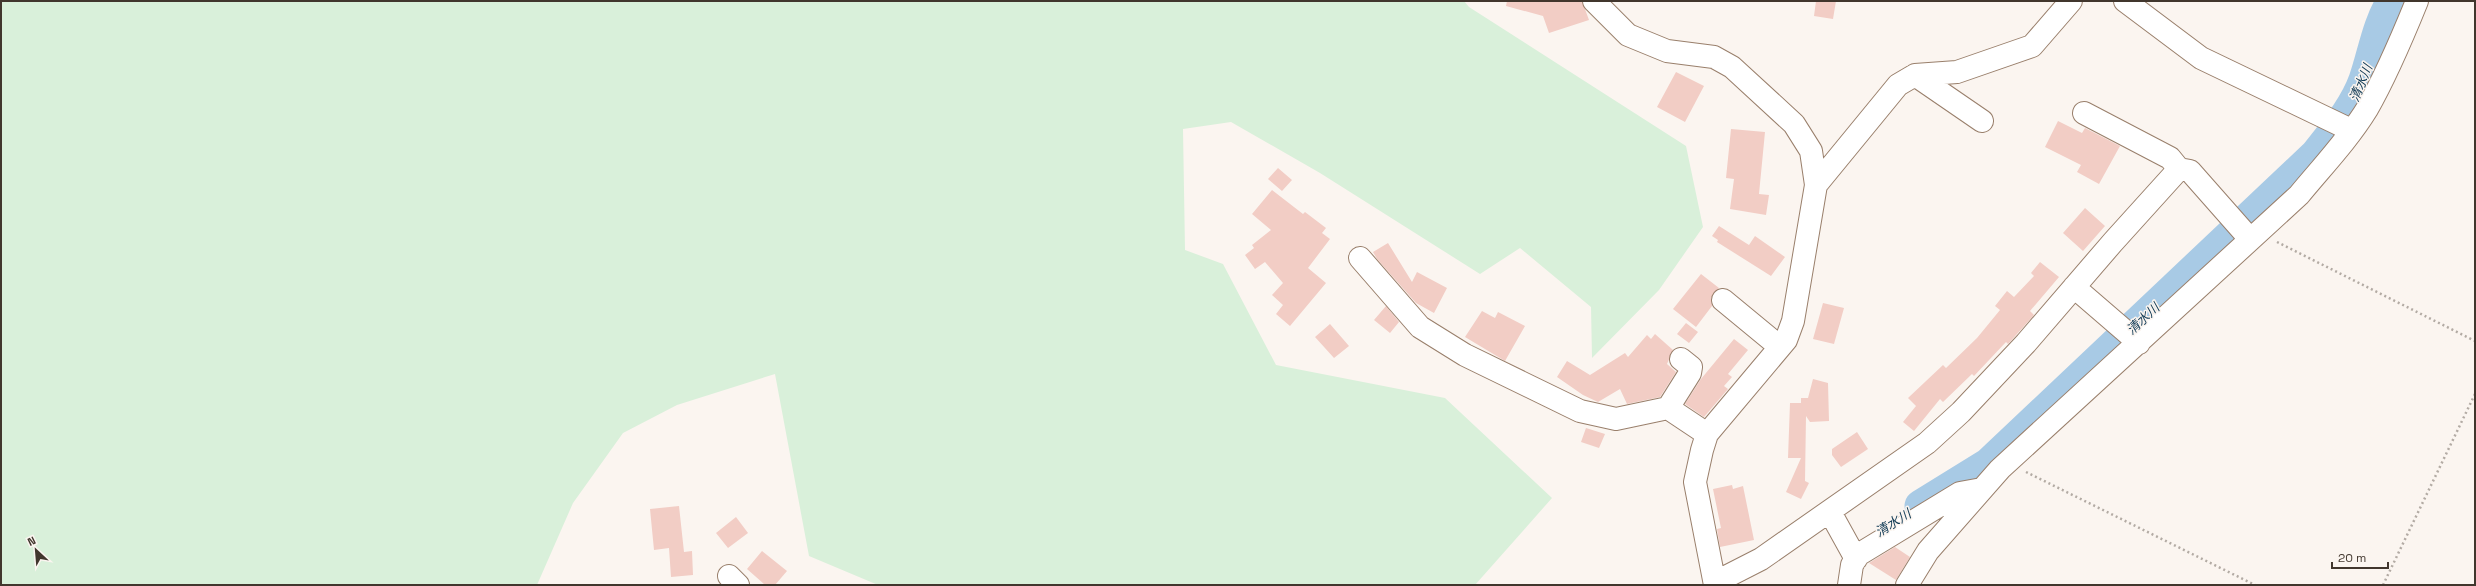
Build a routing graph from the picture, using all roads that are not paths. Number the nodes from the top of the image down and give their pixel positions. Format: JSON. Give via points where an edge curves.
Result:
{"nodes":[{"id":1,"x":1594,"y":1,"type":"edge"},
{"id":2,"x":2071,"y":1,"type":"edge"},
{"id":3,"x":2125,"y":1,"type":"edge"},
{"id":4,"x":2417,"y":1,"type":"edge"},
{"id":5,"x":1916,"y":75,"type":"junction"},
{"id":6,"x":2084,"y":113,"type":"dead end"},
{"id":7,"x":1982,"y":121,"type":"dead end"},
{"id":8,"x":2351,"y":130,"type":"junction"},
{"id":9,"x":2179,"y":169,"type":"junction"},
{"id":10,"x":1816,"y":185,"type":"junction"},
{"id":11,"x":2254,"y":236,"type":"junction"},
{"id":12,"x":1360,"y":258,"type":"dead end"},
{"id":13,"x":2074,"y":287,"type":"junction"},
{"id":14,"x":1723,"y":300,"type":"dead end"},
{"id":15,"x":2139,"y":343,"type":"junction"},
{"id":16,"x":1780,"y":348,"type":"junction"},
{"id":17,"x":1681,"y":359,"type":"dead end"},
{"id":18,"x":1668,"y":408,"type":"junction"},
{"id":19,"x":1707,"y":434,"type":"junction"},
{"id":20,"x":1982,"y":489,"type":"junction"},
{"id":21,"x":1830,"y":512,"type":"junction"},
{"id":22,"x":1856,"y":559,"type":"junction"},
{"id":23,"x":1715,"y":583,"type":"edge"},
{"id":24,"x":1849,"y":585,"type":"edge"},
{"id":25,"x":1907,"y":585,"type":"edge"}],
"edges":[{"from":1,"to":10,"type":"street","via":[[1628,35],[1667,51],[1714,57],[1732,67],[1794,124],[1811,151]]},
{"from":2,"to":5,"type":"street","via":[[2032,46],[1957,72]]},
{"from":3,"to":8,"type":"street","via":[[2201,58]]},
{"from":4,"to":8,"type":"street","via":[[2392,63],[2366,110]]},
{"from":5,"to":7,"type":"street"},
{"from":5,"to":10,"type":"street","via":[[1898,85]]},
{"from":6,"to":9,"type":"street","via":[[2170,158]]},
{"from":8,"to":11,"type":"street","via":[[2299,195]]},
{"from":9,"to":11,"type":"street","via":[[2190,171]]},
{"from":9,"to":13,"type":"street"},
{"from":10,"to":16,"type":"street","via":[[1793,321]]},
{"from":11,"to":15,"type":"street"},
{"from":12,"to":18,"type":"street","via":[[1420,327],[1485,365],[1587,413],[1616,419]]},
{"from":13,"to":15,"type":"street"},
{"from":13,"to":21,"type":"street","via":[[1961,412],[1927,443]]},
{"from":14,"to":16,"type":"street"},
{"from":15,"to":20,"type":"street","via":[[2007,463]]},
{"from":16,"to":19,"type":"street"},
{"from":17,"to":18,"type":"street","via":[[1691,367],[1690,374]]},
{"from":18,"to":19,"type":"street"},
{"from":19,"to":23,"type":"street","via":[[1695,482]]},
{"from":20,"to":22,"type":"street","via":[[1960,493],[1858,555]]},
{"from":20,"to":25,"type":"street","via":[[1928,551]]},
{"from":21,"to":22,"type":"street"},
{"from":21,"to":23,"type":"street","via":[[1761,559]]},
{"from":22,"to":24,"type":"street","via":[[1852,565]]}]}
